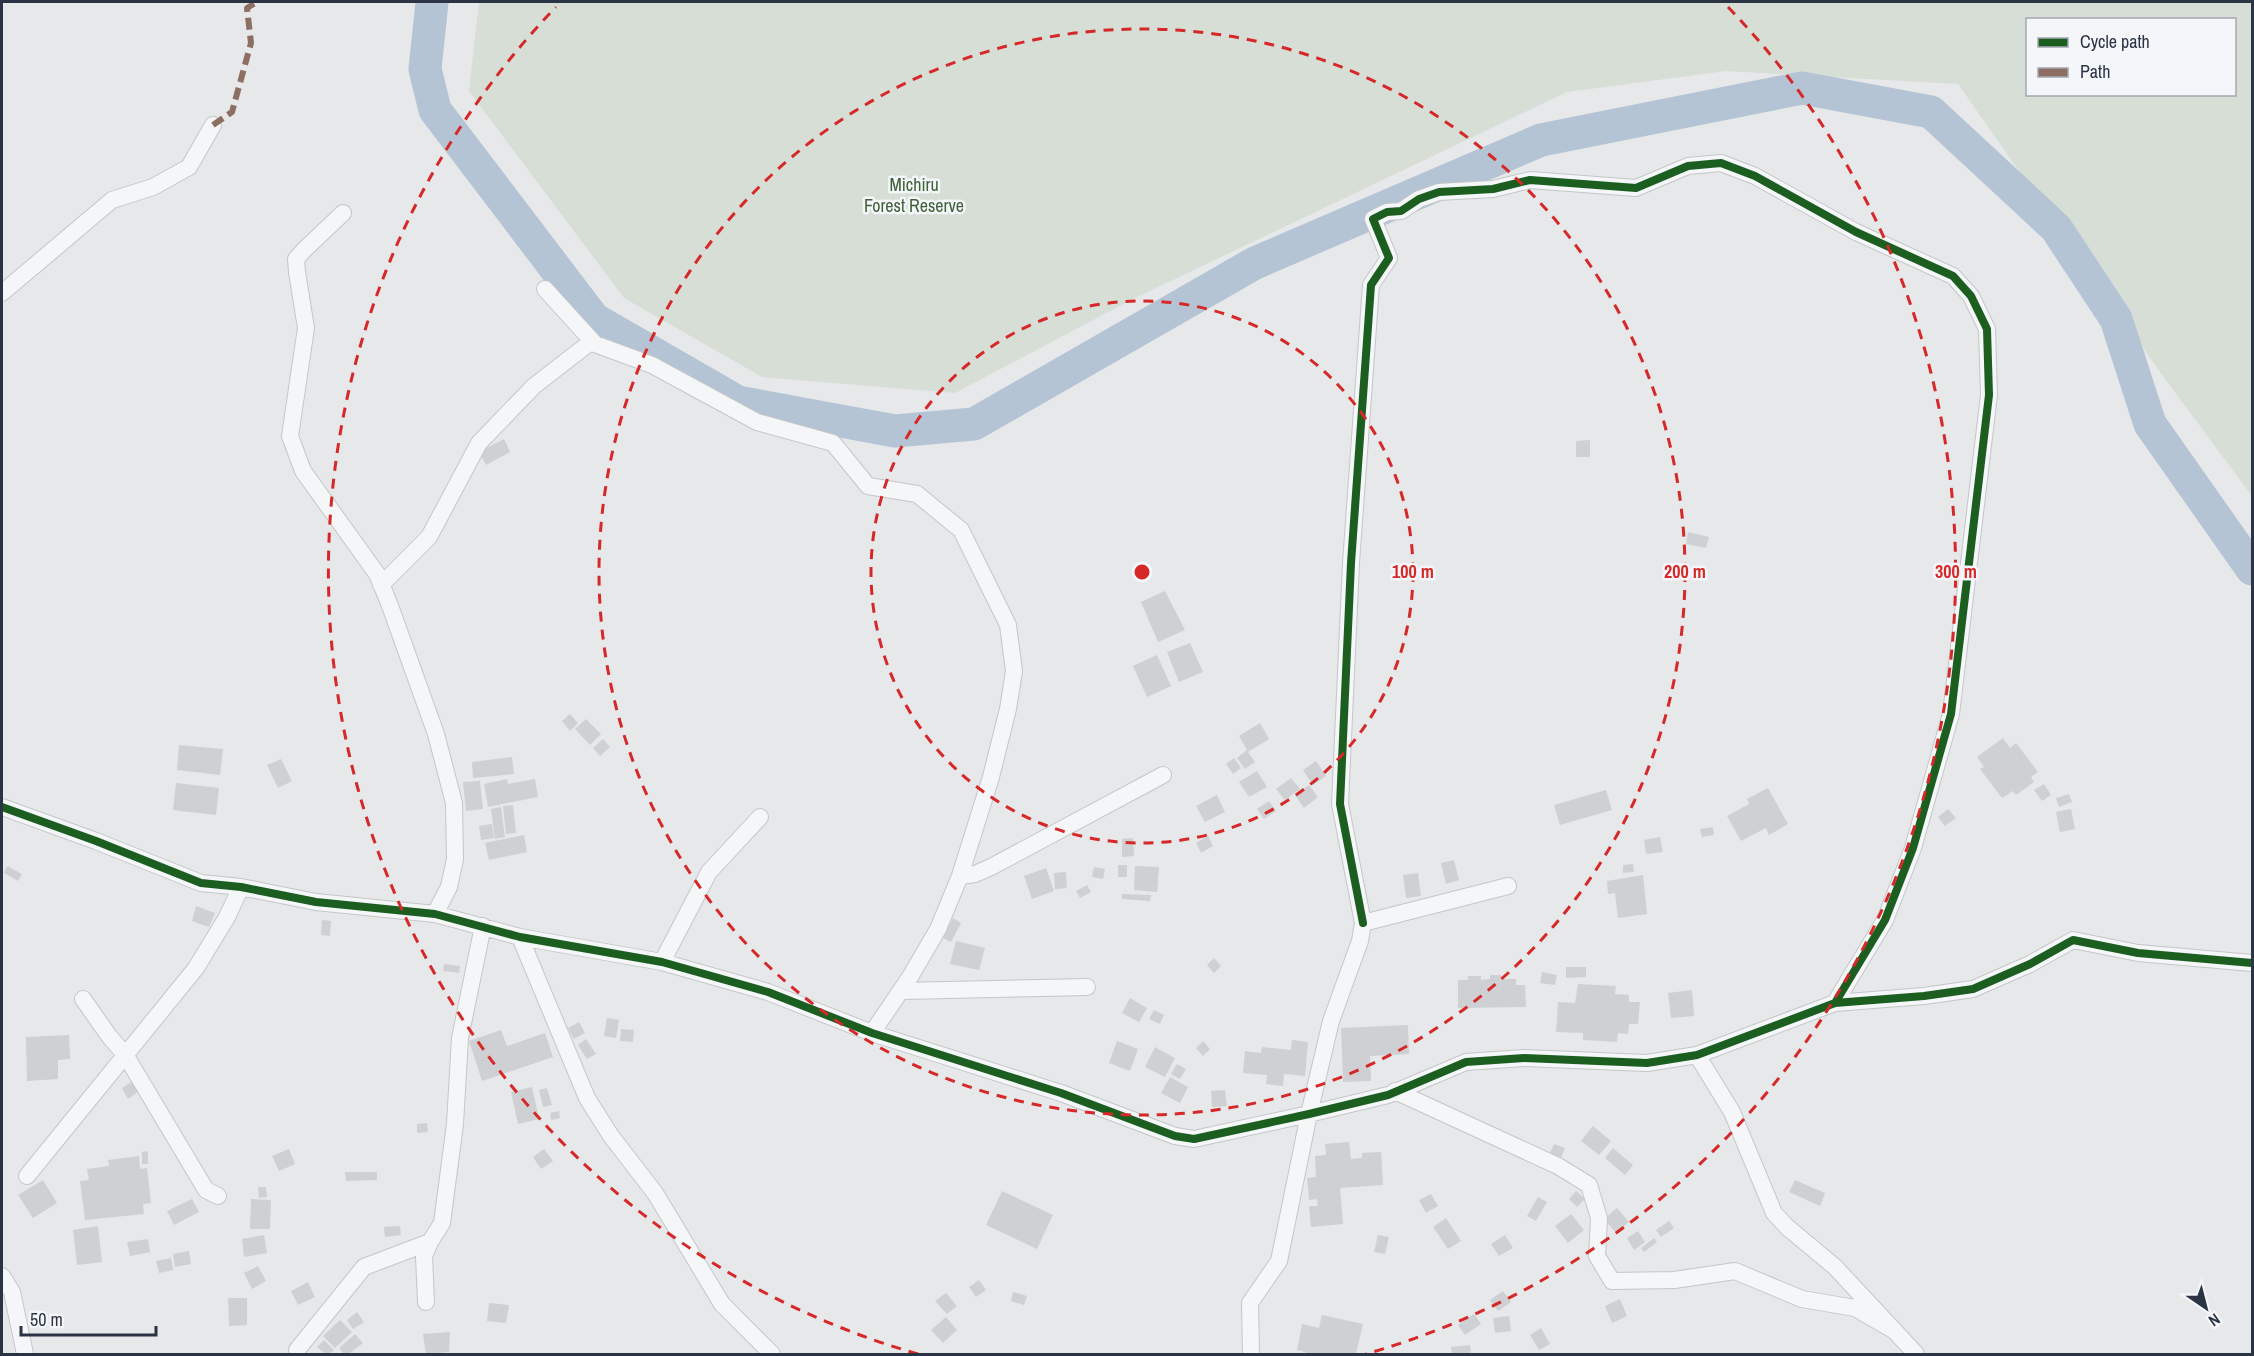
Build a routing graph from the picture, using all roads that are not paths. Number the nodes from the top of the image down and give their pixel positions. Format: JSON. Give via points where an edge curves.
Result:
{"nodes":[{"id":1,"x":213,"y":125,"type":"dead end"},
{"id":2,"x":343,"y":213,"type":"dead end"},
{"id":3,"x":545,"y":289,"type":"dead end"},
{"id":4,"x":2,"y":293,"type":"edge"},
{"id":5,"x":592,"y":340,"type":"junction"},
{"id":6,"x":381,"y":585,"type":"junction"},
{"id":7,"x":1163,"y":774,"type":"dead end"},
{"id":8,"x":2,"y":807,"type":"edge"},
{"id":9,"x":760,"y":816,"type":"dead end"},
{"id":10,"x":960,"y":876,"type":"junction"},
{"id":11,"x":1508,"y":886,"type":"dead end"},
{"id":12,"x":241,"y":887,"type":"junction"},
{"id":13,"x":435,"y":914,"type":"junction"},
{"id":14,"x":1363,"y":922,"type":"junction"},
{"id":15,"x":483,"y":926,"type":"junction"},
{"id":16,"x":520,"y":937,"type":"junction"},
{"id":17,"x":662,"y":962,"type":"junction"},
{"id":18,"x":2253,"y":963,"type":"edge"},
{"id":19,"x":1087,"y":987,"type":"dead end"},
{"id":20,"x":901,"y":990,"type":"junction"},
{"id":21,"x":84,"y":999,"type":"dead end"},
{"id":22,"x":1835,"y":1003,"type":"junction"},
{"id":23,"x":872,"y":1034,"type":"junction"},
{"id":24,"x":1697,"y":1055,"type":"junction"},
{"id":25,"x":126,"y":1056,"type":"junction"},
{"id":26,"x":1395,"y":1091,"type":"junction"},
{"id":27,"x":1309,"y":1114,"type":"junction"},
{"id":28,"x":27,"y":1176,"type":"dead end"},
{"id":29,"x":218,"y":1196,"type":"dead end"},
{"id":30,"x":430,"y":1242,"type":"junction"},
{"id":31,"x":2,"y":1276,"type":"edge"},
{"id":32,"x":426,"y":1302,"type":"dead end"},
{"id":33,"x":1895,"y":1331,"type":"junction"},
{"id":34,"x":297,"y":1350,"type":"dead end"},
{"id":35,"x":25,"y":1354,"type":"edge"},
{"id":36,"x":772,"y":1354,"type":"edge"},
{"id":37,"x":1251,"y":1354,"type":"edge"},
{"id":38,"x":1916,"y":1354,"type":"edge"}],
"edges":[{"from":1,"to":4,"type":"street","via":[[189,167],[153,187],[112,200]]},
{"from":2,"to":6,"type":"street","via":[[296,259],[306,328],[290,436],[303,471]]},
{"from":3,"to":5,"type":"street"},
{"from":5,"to":6,"type":"street","via":[[534,386],[479,443],[429,537]]},
{"from":5,"to":10,"type":"street","via":[[652,365],[757,422],[833,443],[868,486],[917,494],[961,530],[1008,625],[1014,671],[991,777]]},
{"from":6,"to":13,"type":"street","via":[[436,734],[454,803],[454,859],[448,887]]},
{"from":7,"to":10,"type":"street","via":[[991,867]]},
{"from":8,"to":12,"type":"street","via":[[201,883]]},
{"from":9,"to":17,"type":"street","via":[[709,872]]},
{"from":10,"to":20,"type":"street","via":[[938,929]]},
{"from":11,"to":14,"type":"street"},
{"from":12,"to":13,"type":"street","via":[[316,902]]},
{"from":12,"to":25,"type":"street","via":[[196,968]]},
{"from":13,"to":15,"type":"street"},
{"from":14,"to":22,"type":"street","via":[[1340,804],[1351,563],[1371,285],[1389,258],[1373,219],[1401,211],[1439,192],[1493,189],[1530,180],[1636,188],[1688,166],[1721,164],[1755,176],[1856,232],[1953,276],[1971,296],[1987,329],[1989,395],[1951,714],[1913,848],[1885,920]]},
{"from":14,"to":27,"type":"street","via":[[1331,1021]]},
{"from":15,"to":16,"type":"street"},
{"from":15,"to":30,"type":"street","via":[[460,1038],[455,1124],[442,1223]]},
{"from":16,"to":17,"type":"street"},
{"from":16,"to":36,"type":"street","via":[[587,1098],[654,1193],[722,1304]]},
{"from":17,"to":23,"type":"street","via":[[768,992]]},
{"from":18,"to":22,"type":"street","via":[[2138,953],[2073,940],[1973,989]]},
{"from":19,"to":20,"type":"street"},
{"from":20,"to":23,"type":"street"},
{"from":21,"to":25,"type":"street"},
{"from":22,"to":24,"type":"street"},
{"from":23,"to":27,"type":"street","via":[[1061,1093],[1175,1136],[1194,1139]]},
{"from":24,"to":26,"type":"street","via":[[1647,1063],[1524,1058],[1466,1062]]},
{"from":24,"to":33,"type":"street","via":[[1732,1112],[1774,1213],[1835,1267]]},
{"from":25,"to":28,"type":"street"},
{"from":25,"to":29,"type":"street","via":[[206,1191]]},
{"from":26,"to":27,"type":"street"},
{"from":26,"to":33,"type":"street","via":[[1558,1166],[1589,1185],[1599,1218],[1597,1256],[1612,1281],[1674,1280],[1735,1271],[1802,1299],[1855,1308]]},
{"from":27,"to":37,"type":"street","via":[[1279,1261],[1250,1303]]},
{"from":30,"to":32,"type":"street","via":[[424,1256]]},
{"from":30,"to":34,"type":"street","via":[[364,1267]]},
{"from":31,"to":35,"type":"street","via":[[12,1292]]},
{"from":33,"to":38,"type":"street"}]}
